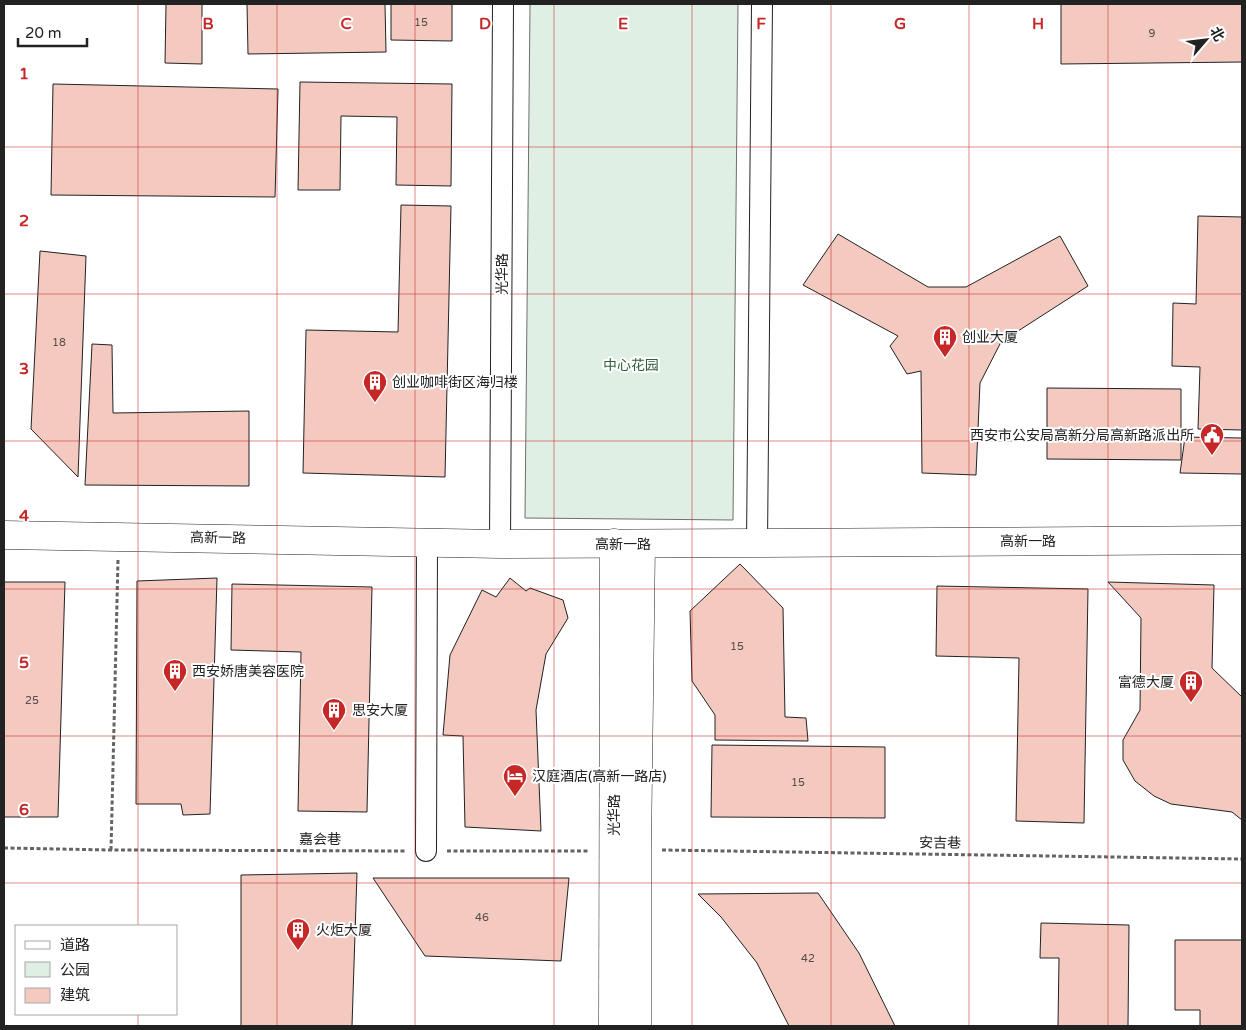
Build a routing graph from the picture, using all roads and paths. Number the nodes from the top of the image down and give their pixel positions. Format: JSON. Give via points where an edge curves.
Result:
{"nodes":[{"id":1,"x":503,"y":4,"type":"edge"},
{"id":2,"x":762,"y":4,"type":"edge"},
{"id":3,"x":4,"y":535,"type":"edge"},
{"id":4,"x":119,"y":536,"type":"junction"},
{"id":5,"x":1242,"y":540,"type":"edge"},
{"id":6,"x":427,"y":543,"type":"junction"},
{"id":7,"x":614,"y":543,"type":"junction"},
{"id":8,"x":757,"y":543,"type":"junction"},
{"id":9,"x":500,"y":544,"type":"junction"},
{"id":10,"x":641,"y":544,"type":"junction"},
{"id":11,"x":4,"y":848,"type":"edge"},
{"id":12,"x":111,"y":850,"type":"junction"},
{"id":13,"x":625,"y":850,"type":"junction"},
{"id":14,"x":426,"y":851,"type":"junction"},
{"id":15,"x":1242,"y":859,"type":"edge"},
{"id":16,"x":613,"y":1026,"type":"edge"},
{"id":17,"x":637,"y":1026,"type":"edge"}],
"edges":[{"from":1,"to":9,"type":"street","name":"光华路"},
{"from":2,"to":8,"type":"street"},
{"from":3,"to":4,"type":"street","name":"高新一路"},
{"from":4,"to":6,"type":"street","name":"高新一路"},
{"from":4,"to":12,"type":"path"},
{"from":5,"to":8,"type":"street","name":"高新一路"},
{"from":6,"to":9,"type":"street","name":"高新一路"},
{"from":6,"to":14,"type":"street"},
{"from":7,"to":9,"type":"street","name":"高新一路"},
{"from":7,"to":10,"type":"street","name":"高新一路"},
{"from":7,"to":13,"type":"street","name":"光华路"},
{"from":8,"to":10,"type":"street","name":"高新一路"},
{"from":10,"to":13,"type":"street","name":"光华路"},
{"from":11,"to":12,"type":"path","name":"嘉会巷"},
{"from":12,"to":14,"type":"path","name":"嘉会巷"},
{"from":13,"to":14,"type":"path","name":"嘉会巷"},
{"from":13,"to":15,"type":"path","name":"安吉巷"},
{"from":13,"to":16,"type":"street","name":"光华路"},
{"from":13,"to":17,"type":"street","name":"光华路"}]}
